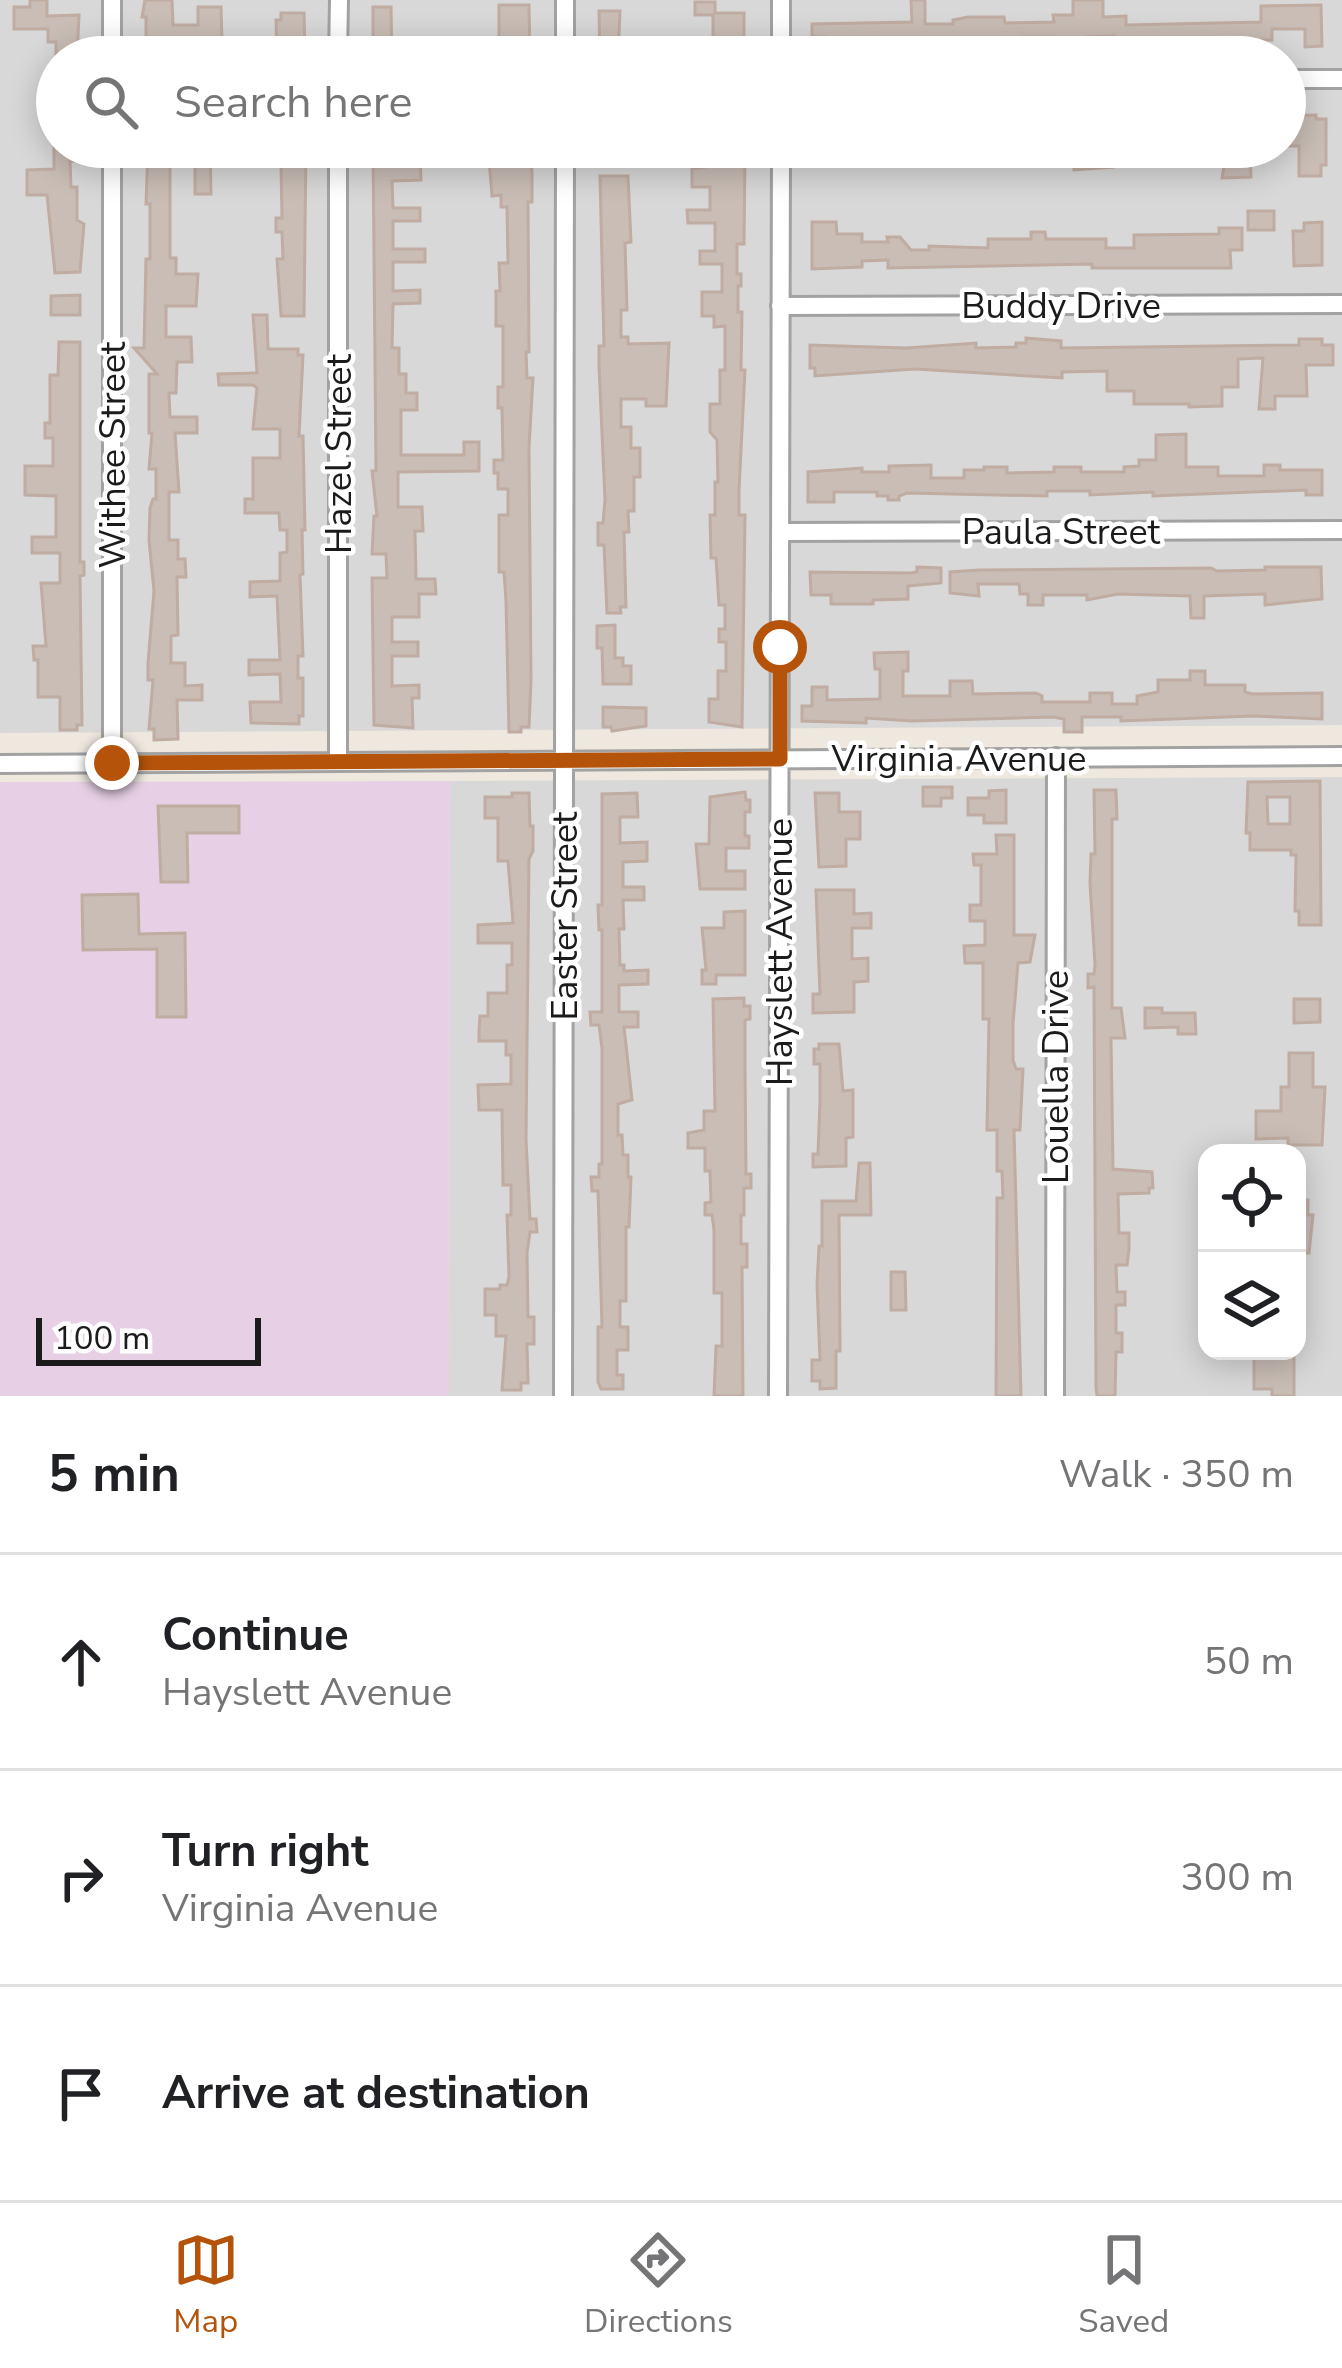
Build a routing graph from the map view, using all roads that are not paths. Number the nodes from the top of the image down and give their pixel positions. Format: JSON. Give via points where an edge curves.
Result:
{"nodes":[{"id":1,"x":112,"y":0,"type":"edge"},
{"id":2,"x":338,"y":0,"type":"edge"},
{"id":3,"x":565,"y":0,"type":"edge"},
{"id":4,"x":781,"y":0,"type":"edge"},
{"id":5,"x":112,"y":36,"type":"edge"},
{"id":6,"x":338,"y":36,"type":"edge"},
{"id":7,"x":565,"y":36,"type":"edge"},
{"id":8,"x":781,"y":36,"type":"edge"},
{"id":9,"x":1306,"y":79,"type":"edge"},
{"id":10,"x":1342,"y":79,"type":"edge"},
{"id":11,"x":112,"y":168,"type":"edge"},
{"id":12,"x":338,"y":168,"type":"edge"},
{"id":13,"x":565,"y":168,"type":"edge"},
{"id":14,"x":781,"y":168,"type":"edge"},
{"id":15,"x":1342,"y":304,"type":"edge"},
{"id":16,"x":780,"y":306,"type":"junction"},
{"id":17,"x":1342,"y":530,"type":"edge"},
{"id":18,"x":780,"y":532,"type":"junction"},
{"id":19,"x":1342,"y":756,"type":"edge"},
{"id":20,"x":1056,"y":758,"type":"junction"},
{"id":21,"x":780,"y":759,"type":"junction"},
{"id":22,"x":564,"y":760,"type":"junction"},
{"id":23,"x":338,"y":761,"type":"junction"},
{"id":24,"x":112,"y":763,"type":"junction"},
{"id":25,"x":0,"y":764,"type":"edge"},
{"id":26,"x":562,"y":1396,"type":"edge"},
{"id":27,"x":778,"y":1396,"type":"edge"},
{"id":28,"x":1054,"y":1396,"type":"edge"}],
"edges":[{"from":1,"to":5,"type":"street"},
{"from":2,"to":6,"type":"street"},
{"from":3,"to":7,"type":"street"},
{"from":4,"to":8,"type":"street"},
{"from":9,"to":10,"type":"street"},
{"from":11,"to":24,"type":"street","name":"Withee Street"},
{"from":12,"to":23,"type":"street","name":"Hazel Street"},
{"from":13,"to":22,"type":"street","name":"Easter Street"},
{"from":14,"to":16,"type":"street","name":"Hayslett Avenue"},
{"from":15,"to":16,"type":"street","name":"Buddy Drive"},
{"from":16,"to":18,"type":"street","name":"Hayslett Avenue"},
{"from":17,"to":18,"type":"street","name":"Paula Street"},
{"from":18,"to":21,"type":"street","name":"Hayslett Avenue"},
{"from":19,"to":20,"type":"street","name":"Virginia Avenue"},
{"from":20,"to":21,"type":"street","name":"Virginia Avenue"},
{"from":20,"to":28,"type":"street","name":"Louella Drive"},
{"from":21,"to":22,"type":"street","name":"Virginia Avenue"},
{"from":21,"to":27,"type":"street","name":"Hayslett Avenue"},
{"from":22,"to":23,"type":"street","name":"Virginia Avenue"},
{"from":22,"to":26,"type":"street","name":"Easter Street"},
{"from":23,"to":24,"type":"street","name":"Virginia Avenue"},
{"from":24,"to":25,"type":"street","name":"Virginia Avenue"}]}
